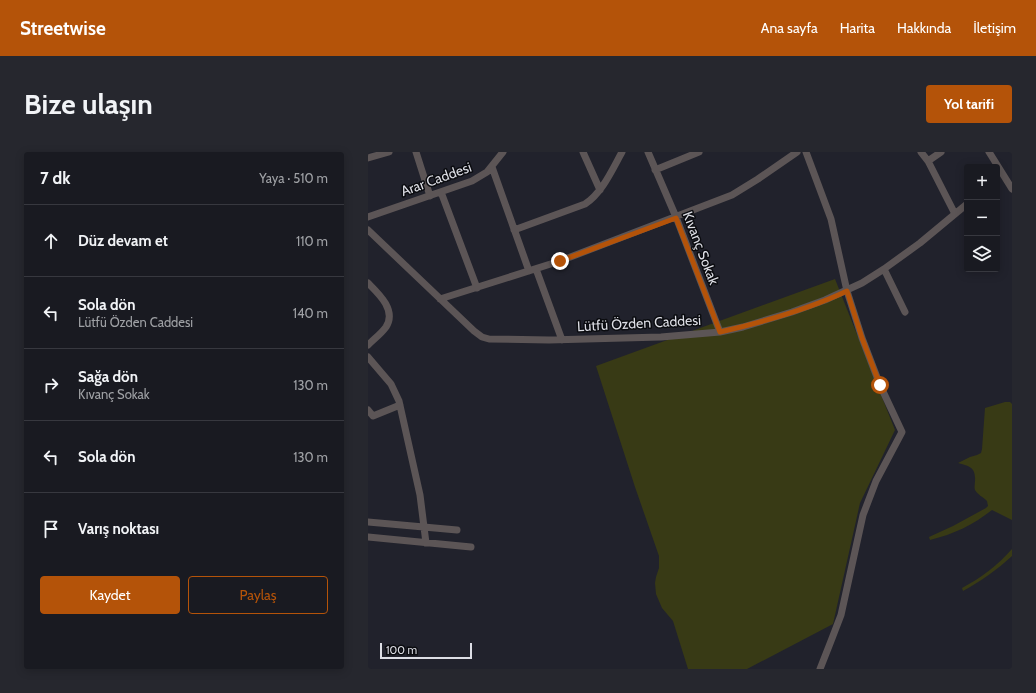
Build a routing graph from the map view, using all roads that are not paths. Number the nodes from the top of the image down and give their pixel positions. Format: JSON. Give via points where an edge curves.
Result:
{"nodes":[{"id":1,"x":389,"y":152,"type":"edge"},
{"id":2,"x":416,"y":152,"type":"edge"},
{"id":3,"x":503,"y":152,"type":"edge"},
{"id":4,"x":583,"y":152,"type":"edge"},
{"id":5,"x":622,"y":152,"type":"edge"},
{"id":6,"x":648,"y":152,"type":"edge"},
{"id":7,"x":699,"y":152,"type":"edge"},
{"id":8,"x":797,"y":152,"type":"edge"},
{"id":9,"x":806,"y":152,"type":"edge"},
{"id":10,"x":921,"y":152,"type":"edge"},
{"id":11,"x":941,"y":152,"type":"edge"},
{"id":12,"x":989,"y":152,"type":"edge"},
{"id":13,"x":497,"y":155,"type":"edge"},
{"id":14,"x":368,"y":158,"type":"edge"},
{"id":15,"x":928,"y":161,"type":"junction"},
{"id":16,"x":995,"y":164,"type":"edge"},
{"id":17,"x":492,"y":167,"type":"junction"},
{"id":18,"x":656,"y":170,"type":"junction"},
{"id":19,"x":1000,"y":174,"type":"edge"},
{"id":20,"x":1012,"y":189,"type":"edge"},
{"id":21,"x":600,"y":190,"type":"junction"},
{"id":22,"x":441,"y":192,"type":"junction"},
{"id":23,"x":430,"y":196,"type":"junction"},
{"id":24,"x":964,"y":206,"type":"edge"},
{"id":25,"x":955,"y":214,"type":"junction"},
{"id":26,"x":368,"y":217,"type":"edge"},
{"id":27,"x":676,"y":218,"type":"junction"},
{"id":28,"x":368,"y":230,"type":"edge"},
{"id":29,"x":514,"y":230,"type":"junction"},
{"id":30,"x":884,"y":269,"type":"junction"},
{"id":31,"x":533,"y":270,"type":"junction"},
{"id":32,"x":368,"y":283,"type":"edge"},
{"id":33,"x":477,"y":288,"type":"junction"},
{"id":34,"x":847,"y":291,"type":"junction"},
{"id":35,"x":440,"y":299,"type":"junction"},
{"id":36,"x":905,"y":312,"type":"dead end"},
{"id":37,"x":720,"y":332,"type":"junction"},
{"id":38,"x":562,"y":340,"type":"junction"},
{"id":39,"x":368,"y":345,"type":"edge"},
{"id":40,"x":368,"y":357,"type":"edge"},
{"id":41,"x":400,"y":405,"type":"junction"},
{"id":42,"x":368,"y":410,"type":"edge"},
{"id":43,"x":368,"y":522,"type":"edge"},
{"id":44,"x":424,"y":527,"type":"junction"},
{"id":45,"x":458,"y":530,"type":"dead end"},
{"id":46,"x":368,"y":537,"type":"edge"},
{"id":47,"x":426,"y":543,"type":"junction"},
{"id":48,"x":471,"y":547,"type":"dead end"},
{"id":49,"x":820,"y":669,"type":"edge"}],
"edges":[{"from":1,"to":14,"type":"street"},
{"from":2,"to":23,"type":"street"},
{"from":3,"to":13,"type":"street","name":"Arar Caddesi"},
{"from":4,"to":21,"type":"street"},
{"from":5,"to":21,"type":"street"},
{"from":6,"to":18,"type":"street","name":"Kıvanç Sokak"},
{"from":7,"to":18,"type":"street"},
{"from":8,"to":27,"type":"street","via":[[732,195]]},
{"from":9,"to":34,"type":"street","via":[[831,219]]},
{"from":10,"to":15,"type":"street"},
{"from":11,"to":15,"type":"street"},
{"from":12,"to":16,"type":"street"},
{"from":13,"to":17,"type":"street","name":"Arar Caddesi"},
{"from":15,"to":25,"type":"street"},
{"from":17,"to":22,"type":"street","name":"Arar Caddesi","via":[[478,179]]},
{"from":17,"to":29,"type":"street"},
{"from":18,"to":27,"type":"street","name":"Kıvanç Sokak"},
{"from":19,"to":20,"type":"street"},
{"from":21,"to":29,"type":"street","via":[[585,204]]},
{"from":22,"to":23,"type":"street","name":"Arar Caddesi"},
{"from":22,"to":33,"type":"street"},
{"from":23,"to":26,"type":"street","name":"Arar Caddesi"},
{"from":24,"to":25,"type":"street","name":"Lütfü Özden Caddesi"},
{"from":25,"to":30,"type":"street","name":"Lütfü Özden Caddesi"},
{"from":27,"to":31,"type":"street"},
{"from":27,"to":37,"type":"street","name":"Kıvanç Sokak"},
{"from":28,"to":35,"type":"street","name":"Lütfü Özden Caddesi"},
{"from":29,"to":31,"type":"street"},
{"from":30,"to":34,"type":"street","name":"Lütfü Özden Caddesi"},
{"from":30,"to":36,"type":"street"},
{"from":31,"to":33,"type":"street"},
{"from":31,"to":38,"type":"street"},
{"from":32,"to":39,"type":"street","via":[[382,297],[389,314],[386,327]]},
{"from":33,"to":35,"type":"street"},
{"from":34,"to":37,"type":"street","name":"Lütfü Özden Caddesi","via":[[786,314]]},
{"from":34,"to":49,"type":"street","via":[[871,361],[902,432],[876,481],[863,515],[841,615]]},
{"from":35,"to":38,"type":"street","name":"Lütfü Özden Caddesi","via":[[474,332],[486,338]]},
{"from":37,"to":38,"type":"street","name":"Lütfü Özden Caddesi"},
{"from":40,"to":41,"type":"street","via":[[390,384]]},
{"from":41,"to":42,"type":"street","via":[[373,416]]},
{"from":41,"to":44,"type":"street","via":[[420,495]]},
{"from":43,"to":44,"type":"street"},
{"from":44,"to":45,"type":"street"},
{"from":44,"to":47,"type":"street"},
{"from":46,"to":47,"type":"street"},
{"from":47,"to":48,"type":"street"}]}
